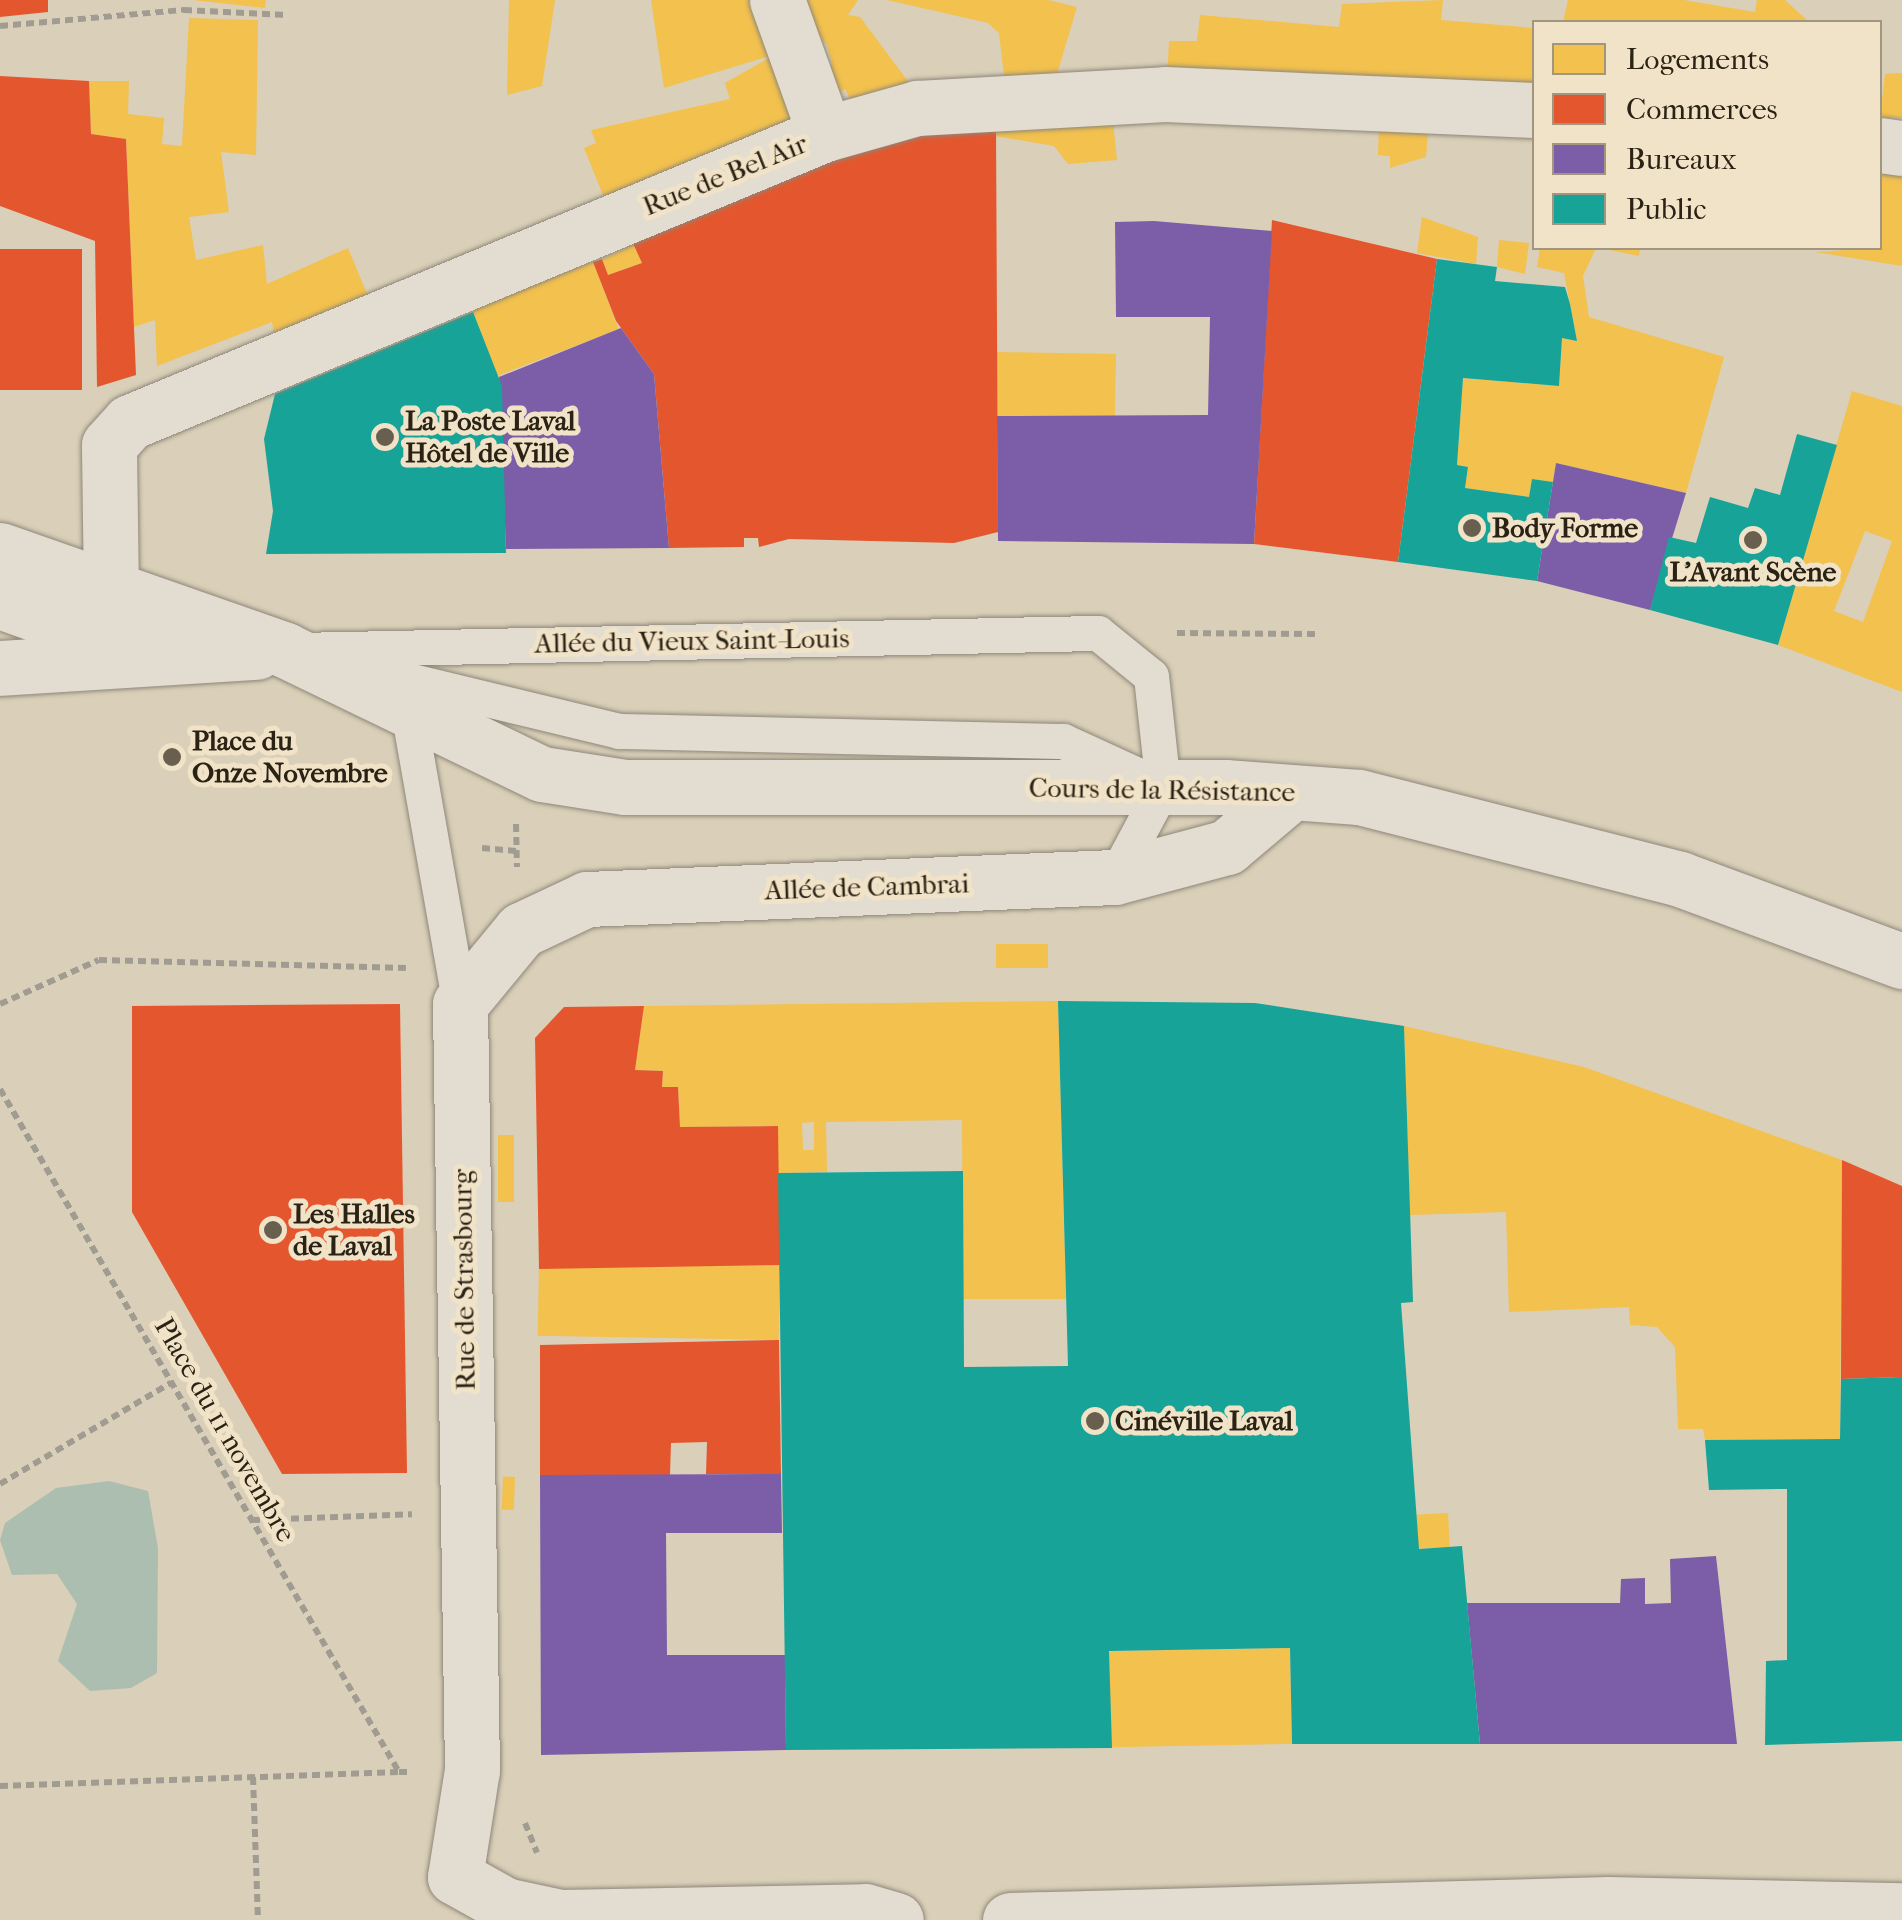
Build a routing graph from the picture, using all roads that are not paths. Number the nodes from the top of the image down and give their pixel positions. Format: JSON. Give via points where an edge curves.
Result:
{"nodes":[{"id":1,"x":776,"y":0,"type":"edge"},
{"id":2,"x":1532,"y":110,"type":"edge"},
{"id":3,"x":824,"y":134,"type":"junction"},
{"id":4,"x":0,"y":550,"type":"edge"},
{"id":5,"x":111,"y":592,"type":"junction"},
{"id":6,"x":0,"y":601,"type":"edge"},
{"id":7,"x":285,"y":650,"type":"junction"},
{"id":8,"x":162,"y":659,"type":"junction"},
{"id":9,"x":0,"y":668,"type":"edge"},
{"id":10,"x":409,"y":716,"type":"junction"},
{"id":11,"x":1163,"y":786,"type":"junction"},
{"id":12,"x":1292,"y":792,"type":"junction"},
{"id":13,"x":1115,"y":876,"type":"junction"},
{"id":14,"x":1902,"y":961,"type":"edge"},
{"id":15,"x":443,"y":986,"type":"junction"},
{"id":16,"x":1902,"y":1910,"type":"edge"},
{"id":17,"x":896,"y":1920,"type":"edge"},
{"id":18,"x":1010,"y":1920,"type":"edge"}],
"edges":[{"from":1,"to":3,"type":"street"},
{"from":2,"to":3,"type":"street","name":"Rue de Bel Air","via":[[1165,94],[917,108]]},
{"from":3,"to":5,"type":"street","name":"Rue de Bel Air","via":[[130,422],[110,445]]},
{"from":4,"to":5,"type":"street","name":"Cours de la Résistance"},
{"from":5,"to":7,"type":"street","name":"Cours de la Résistance"},
{"from":6,"to":8,"type":"street"},
{"from":7,"to":8,"type":"street"},
{"from":7,"to":10,"type":"street","name":"Cours de la Résistance"},
{"from":7,"to":11,"type":"lane","via":[[619,731],[1063,741]]},
{"from":7,"to":11,"type":"lane","name":"Allée du Vieux Saint-Louis","via":[[1098,633],[1151,676]]},
{"from":8,"to":9,"type":"street"},
{"from":10,"to":11,"type":"street","name":"Cours de la Résistance","via":[[529,770],[624,787]]},
{"from":10,"to":15,"type":"lane","name":"Rue de Strasbourg"},
{"from":11,"to":12,"type":"street","name":"Cours de la Résistance"},
{"from":11,"to":13,"type":"lane"},
{"from":12,"to":13,"type":"street","name":"Allée de Cambrai","via":[[1227,847]]},
{"from":12,"to":14,"type":"street","name":"Cours de la Résistance","via":[[1426,810],[1607,860]]},
{"from":13,"to":15,"type":"street","name":"Allée de Cambrai","via":[[587,899],[521,930]]},
{"from":15,"to":17,"type":"street","name":"Rue de Strasbourg","via":[[472,1770],[458,1863],[504,1905],[560,1916],[866,1911]]},
{"from":16,"to":18,"type":"street","via":[[1608,1904]]}]}
